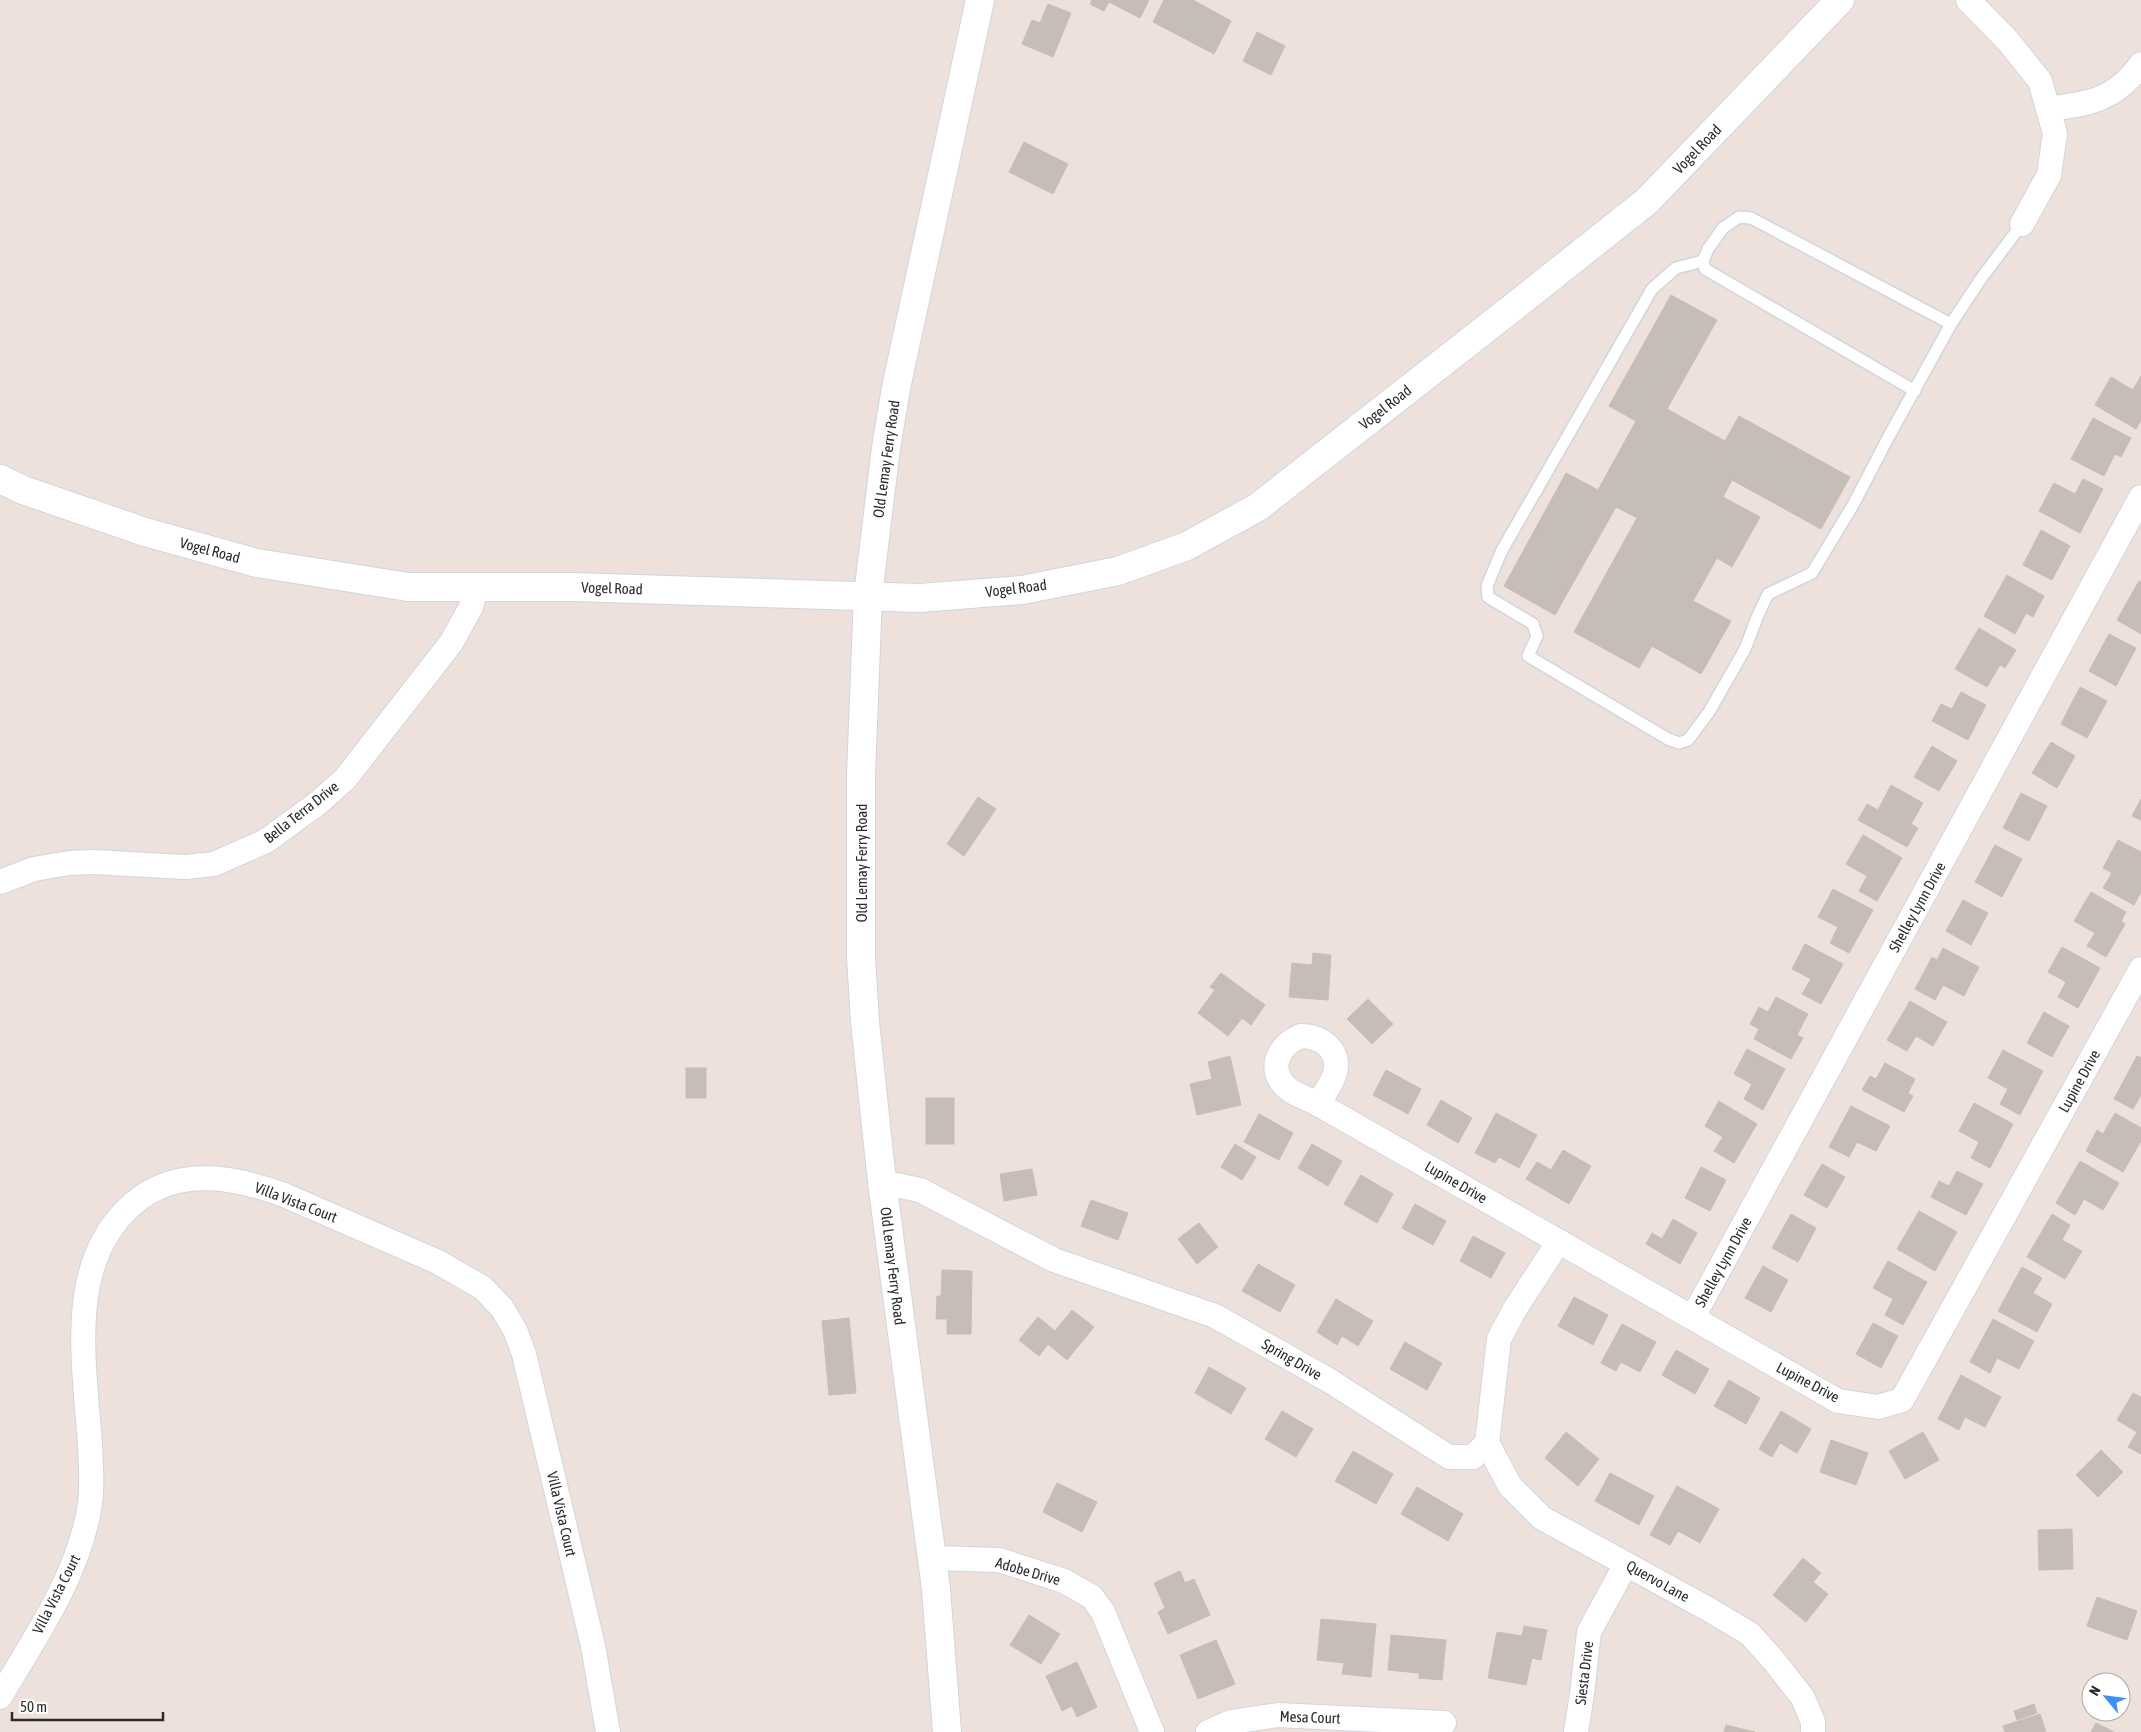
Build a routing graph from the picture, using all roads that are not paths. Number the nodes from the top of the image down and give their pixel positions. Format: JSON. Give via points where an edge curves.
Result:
{"nodes":[{"id":1,"x":980,"y":0,"type":"edge"},
{"id":2,"x":1840,"y":0,"type":"edge"},
{"id":3,"x":1968,"y":0,"type":"edge"},
{"id":4,"x":2141,"y":64,"type":"edge"},
{"id":5,"x":2048,"y":109,"type":"junction"},
{"id":6,"x":2022,"y":224,"type":"joint"},
{"id":7,"x":1703,"y":261,"type":"junction"},
{"id":8,"x":1951,"y":324,"type":"junction"},
{"id":9,"x":1915,"y":391,"type":"junction"},
{"id":10,"x":0,"y":479,"type":"edge"},
{"id":11,"x":2141,"y":497,"type":"edge"},
{"id":12,"x":476,"y":587,"type":"junction"},
{"id":13,"x":868,"y":595,"type":"junction"},
{"id":14,"x":0,"y":882,"type":"edge"},
{"id":15,"x":2141,"y":969,"type":"edge"},
{"id":16,"x":1318,"y":1104,"type":"dead end"},
{"id":17,"x":882,"y":1182,"type":"junction"},
{"id":18,"x":1559,"y":1241,"type":"junction"},
{"id":19,"x":1693,"y":1317,"type":"junction"},
{"id":20,"x":1487,"y":1443,"type":"junction"},
{"id":21,"x":931,"y":1558,"type":"junction"},
{"id":22,"x":1626,"y":1564,"type":"junction"},
{"id":23,"x":0,"y":1698,"type":"edge"},
{"id":24,"x":1444,"y":1723,"type":"dead end"},
{"id":25,"x":608,"y":1732,"type":"edge"},
{"id":26,"x":947,"y":1732,"type":"edge"},
{"id":27,"x":1152,"y":1732,"type":"edge"},
{"id":28,"x":1208,"y":1732,"type":"edge"},
{"id":29,"x":1576,"y":1732,"type":"edge"},
{"id":30,"x":1813,"y":1732,"type":"edge"}],
"edges":[{"from":1,"to":13,"type":"main road","name":"Old Lemay Ferry Road","via":[[896,388]]},
{"from":2,"to":13,"type":"main road","name":"Vogel Road","via":[[1647,201],[1258,507],[1187,546],[1118,571],[1022,590],[920,598]]},
{"from":3,"to":5,"type":"street","via":[[2008,41],[2040,81]]},
{"from":4,"to":5,"type":"street","via":[[2120,88],[2087,104]]},
{"from":5,"to":6,"type":"street","via":[[2055,133],[2049,175]]},
{"from":6,"to":8,"type":"lane"},
{"from":7,"to":8,"type":"lane","via":[[1723,228],[1739,217],[1751,218]]},
{"from":7,"to":9,"type":"lane","via":[[1706,269]]},
{"from":7,"to":9,"type":"lane","via":[[1676,268],[1652,289],[1501,552],[1487,586],[1488,596],[1534,624],[1537,636],[1528,656],[1668,739],[1679,743],[1688,740],[1709,712],[1745,649],[1768,594],[1812,573]]},
{"from":8,"to":9,"type":"lane"},
{"from":10,"to":12,"type":"main road","name":"Vogel Road","via":[[145,532],[257,563],[408,587]]},
{"from":11,"to":19,"type":"street","name":"Shelley Lynn Drive"},
{"from":12,"to":13,"type":"main road","name":"Vogel Road"},
{"from":12,"to":14,"type":"street","name":"Bella Terra Drive","via":[[471,607],[451,643],[345,778],[266,842],[214,864],[185,867],[69,863],[34,869]]},
{"from":13,"to":17,"type":"main road","name":"Old Lemay Ferry Road","via":[[860,775],[861,956]]},
{"from":15,"to":19,"type":"street","name":"Lupine Drive","via":[[1902,1400],[1878,1407],[1838,1401]]},
{"from":16,"to":18,"type":"street","name":"Lupine Drive"},
{"from":17,"to":20,"type":"street","name":"Spring Drive","via":[[920,1190],[1054,1260],[1215,1316],[1330,1381],[1449,1457],[1472,1457]]},
{"from":17,"to":21,"type":"main road","name":"Old Lemay Ferry Road"},
{"from":18,"to":19,"type":"street","name":"Lupine Drive"},
{"from":18,"to":20,"type":"street","via":[[1499,1339]]},
{"from":20,"to":22,"type":"street","name":"Quervo Lane","via":[[1510,1486],[1542,1518]]},
{"from":21,"to":26,"type":"main road","name":"Old Lemay Ferry Road"},
{"from":21,"to":27,"type":"street","name":"Adobe Drive","via":[[999,1560],[1064,1581],[1092,1597],[1103,1612]]},
{"from":22,"to":29,"type":"street","name":"Siesta Drive","via":[[1588,1632]]},
{"from":22,"to":30,"type":"street","name":"Quervo Lane","via":[[1750,1634],[1803,1698],[1813,1722]]},
{"from":23,"to":25,"type":"street","name":"Villa Vista Court","via":[[71,1570],[90,1509],[92,1482],[83,1338],[88,1278],[96,1253],[109,1229],[145,1194],[166,1185],[213,1177],[284,1194],[438,1262],[483,1288],[502,1308],[524,1354],[593,1646]]},
{"from":24,"to":28,"type":"street","name":"Mesa Court","via":[[1278,1714],[1231,1722]]}]}
